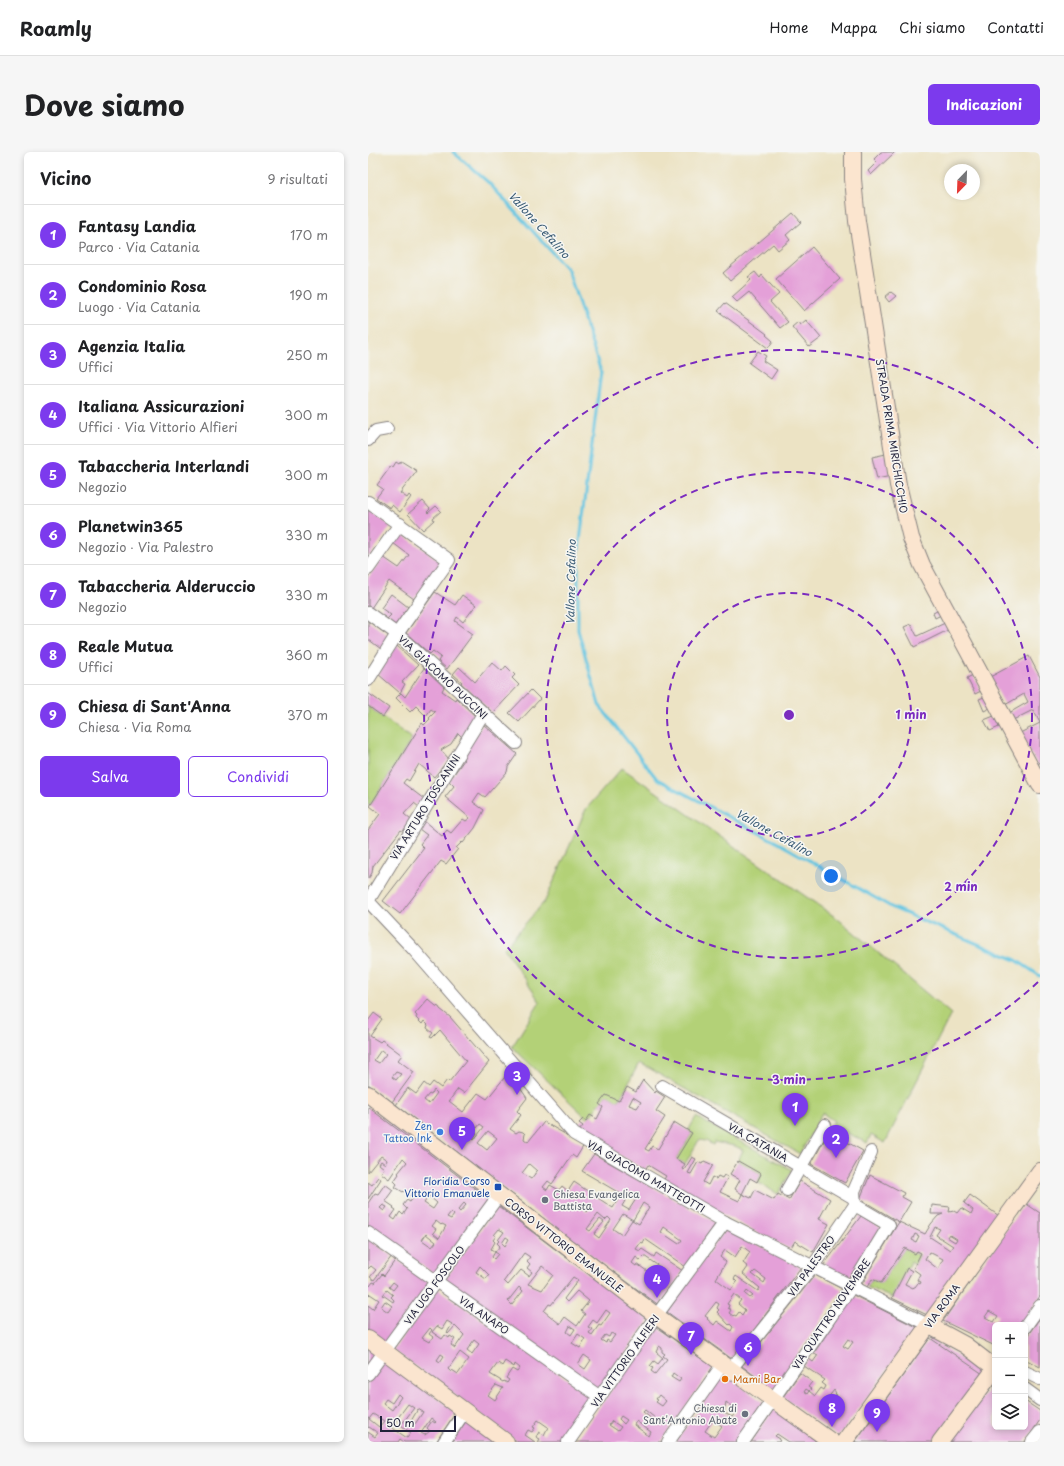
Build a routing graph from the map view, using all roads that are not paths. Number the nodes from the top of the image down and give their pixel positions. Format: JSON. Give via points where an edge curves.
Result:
{"nodes":[{"id":1,"x":853,"y":152,"type":"edge"},
{"id":2,"x":387,"y":429,"type":"dead end"},
{"id":3,"x":368,"y":440,"type":"edge"},
{"id":4,"x":368,"y":502,"type":"edge"},
{"id":5,"x":400,"y":524,"type":"junction"},
{"id":6,"x":368,"y":568,"type":"edge"},
{"id":7,"x":368,"y":613,"type":"edge"},
{"id":8,"x":397,"y":634,"type":"junction"},
{"id":9,"x":368,"y":680,"type":"edge"},
{"id":10,"x":483,"y":714,"type":"junction"},
{"id":11,"x":516,"y":743,"type":"dead end"},
{"id":12,"x":1040,"y":783,"type":"edge"},
{"id":13,"x":368,"y":901,"type":"edge"},
{"id":14,"x":662,"y":1086,"type":"dead end"},
{"id":15,"x":368,"y":1094,"type":"edge"},
{"id":16,"x":825,"y":1125,"type":"dead end"},
{"id":17,"x":871,"y":1152,"type":"dead end"},
{"id":18,"x":800,"y":1167,"type":"junction"},
{"id":19,"x":1040,"y":1171,"type":"edge"},
{"id":20,"x":787,"y":1190,"type":"dead end"},
{"id":21,"x":499,"y":1195,"type":"junction"},
{"id":22,"x":854,"y":1201,"type":"junction"},
{"id":23,"x":725,"y":1222,"type":"junction"},
{"id":24,"x":889,"y":1225,"type":"joint"},
{"id":25,"x":368,"y":1233,"type":"edge"},
{"id":26,"x":813,"y":1266,"type":"junction"},
{"id":27,"x":436,"y":1281,"type":"junction"},
{"id":28,"x":852,"y":1286,"type":"junction"},
{"id":29,"x":1040,"y":1306,"type":"edge"},
{"id":30,"x":656,"y":1316,"type":"junction"},
{"id":31,"x":1028,"y":1323,"type":"edge"},
{"id":32,"x":928,"y":1325,"type":"junction"},
{"id":33,"x":368,"y":1339,"type":"edge"},
{"id":34,"x":964,"y":1345,"type":"junction"},
{"id":35,"x":385,"y":1351,"type":"junction"},
{"id":36,"x":992,"y":1357,"type":"edge"},
{"id":37,"x":727,"y":1366,"type":"junction"},
{"id":38,"x":992,"y":1366,"type":"edge"},
{"id":39,"x":992,"y":1372,"type":"edge"},
{"id":40,"x":1028,"y":1373,"type":"edge"},
{"id":41,"x":368,"y":1374,"type":"edge"},
{"id":42,"x":1040,"y":1378,"type":"edge"},
{"id":43,"x":1028,"y":1391,"type":"edge"},
{"id":44,"x":600,"y":1397,"type":"junction"},
{"id":45,"x":773,"y":1400,"type":"junction"},
{"id":46,"x":1040,"y":1400,"type":"edge"},
{"id":47,"x":465,"y":1412,"type":"junction"},
{"id":48,"x":1040,"y":1432,"type":"edge"},
{"id":49,"x":444,"y":1442,"type":"edge"},
{"id":50,"x":506,"y":1442,"type":"edge"},
{"id":51,"x":568,"y":1442,"type":"edge"},
{"id":52,"x":668,"y":1442,"type":"edge"},
{"id":53,"x":743,"y":1442,"type":"edge"},
{"id":54,"x":832,"y":1442,"type":"edge"},
{"id":55,"x":844,"y":1442,"type":"edge"},
{"id":56,"x":940,"y":1442,"type":"edge"},
{"id":57,"x":1032,"y":1442,"type":"edge"}],
"edges":[{"from":1,"to":12,"type":"main road","name":"STRADA PRIMA MIRICHICCHIO","via":[[857,221],[898,485],[911,538],[922,565]]},
{"from":2,"to":3,"type":"street","via":[[376,431]]},
{"from":4,"to":5,"type":"street"},
{"from":5,"to":6,"type":"street"},
{"from":5,"to":8,"type":"street","via":[[449,560]]},
{"from":7,"to":8,"type":"street","name":"VIA GIACOMO PUCCINI"},
{"from":8,"to":9,"type":"street"},
{"from":8,"to":10,"type":"street","name":"VIA GIACOMO PUCCINI"},
{"from":10,"to":11,"type":"street","name":"VIA GIACOMO PUCCINI"},
{"from":10,"to":13,"type":"street","name":"VIA ARTURO TOSCANINI"},
{"from":13,"to":23,"type":"street","name":"VIA GIACOMO MATTEOTTI","via":[[414,950],[574,1134]]},
{"from":14,"to":18,"type":"street","name":"VIA CATANIA"},
{"from":15,"to":21,"type":"main road","name":"CORSO VITTORIO EMANUELE"},
{"from":16,"to":18,"type":"street"},
{"from":17,"to":22,"type":"street","name":"VIA PALESTRO","via":[[854,1191]]},
{"from":18,"to":20,"type":"street"},
{"from":18,"to":22,"type":"street","name":"VIA CATANIA"},
{"from":19,"to":32,"type":"main road","name":"VIA ROMA"},
{"from":21,"to":27,"type":"street","name":"VIA UGO FOSCOLO"},
{"from":21,"to":30,"type":"main road","name":"CORSO VITTORIO EMANUELE"},
{"from":22,"to":24,"type":"street","name":"VIA CATANIA"},
{"from":22,"to":26,"type":"street","name":"VIA PALESTRO"},
{"from":23,"to":26,"type":"street","name":"VIA GIACOMO MATTEOTTI"},
{"from":23,"to":30,"type":"street","name":"VIA VITTORIO ALFIERI"},
{"from":24,"to":28,"type":"street","name":"VIA QUATTRO NOVEMBRE"},
{"from":25,"to":27,"type":"street","name":"VIA ANAPO"},
{"from":26,"to":28,"type":"street","name":"VIA GIACOMO MATTEOTTI"},
{"from":26,"to":37,"type":"street","name":"VIA PALESTRO"},
{"from":27,"to":35,"type":"street","name":"VIA UGO FOSCOLO"},
{"from":27,"to":44,"type":"street","name":"VIA ANAPO"},
{"from":28,"to":32,"type":"street","name":"VIA GIACOMO MATTEOTTI"},
{"from":28,"to":45,"type":"street","name":"VIA QUATTRO NOVEMBRE"},
{"from":29,"to":31,"type":"street"},
{"from":30,"to":37,"type":"main road","name":"CORSO VITTORIO EMANUELE"},
{"from":30,"to":44,"type":"street","name":"VIA VITTORIO ALFIERI"},
{"from":32,"to":34,"type":"main road","name":"VIA GIACOMO MATTEOTTI"},
{"from":32,"to":55,"type":"main road","name":"VIA ROMA"},
{"from":33,"to":35,"type":"main road"},
{"from":34,"to":36,"type":"street","name":"VIA GIACOMO MATTEOTTI"},
{"from":34,"to":38,"type":"main road"},
{"from":35,"to":41,"type":"street","name":"VIA UGO FOSCOLO"},
{"from":35,"to":47,"type":"main road"},
{"from":37,"to":45,"type":"main road","name":"CORSO VITTORIO EMANUELE"},
{"from":37,"to":52,"type":"street","name":"VIA PALESTRO"},
{"from":39,"to":56,"type":"main road"},
{"from":40,"to":42,"type":"street"},
{"from":43,"to":46,"type":"street"},
{"from":44,"to":51,"type":"street","name":"VIA VITTORIO ALFIERI"},
{"from":45,"to":53,"type":"street","name":"VIA QUATTRO NOVEMBRE"},
{"from":45,"to":54,"type":"main road","name":"CORSO VITTORIO EMANUELE"},
{"from":47,"to":49,"type":"street"},
{"from":47,"to":50,"type":"main road"},
{"from":48,"to":57,"type":"street"}]}
